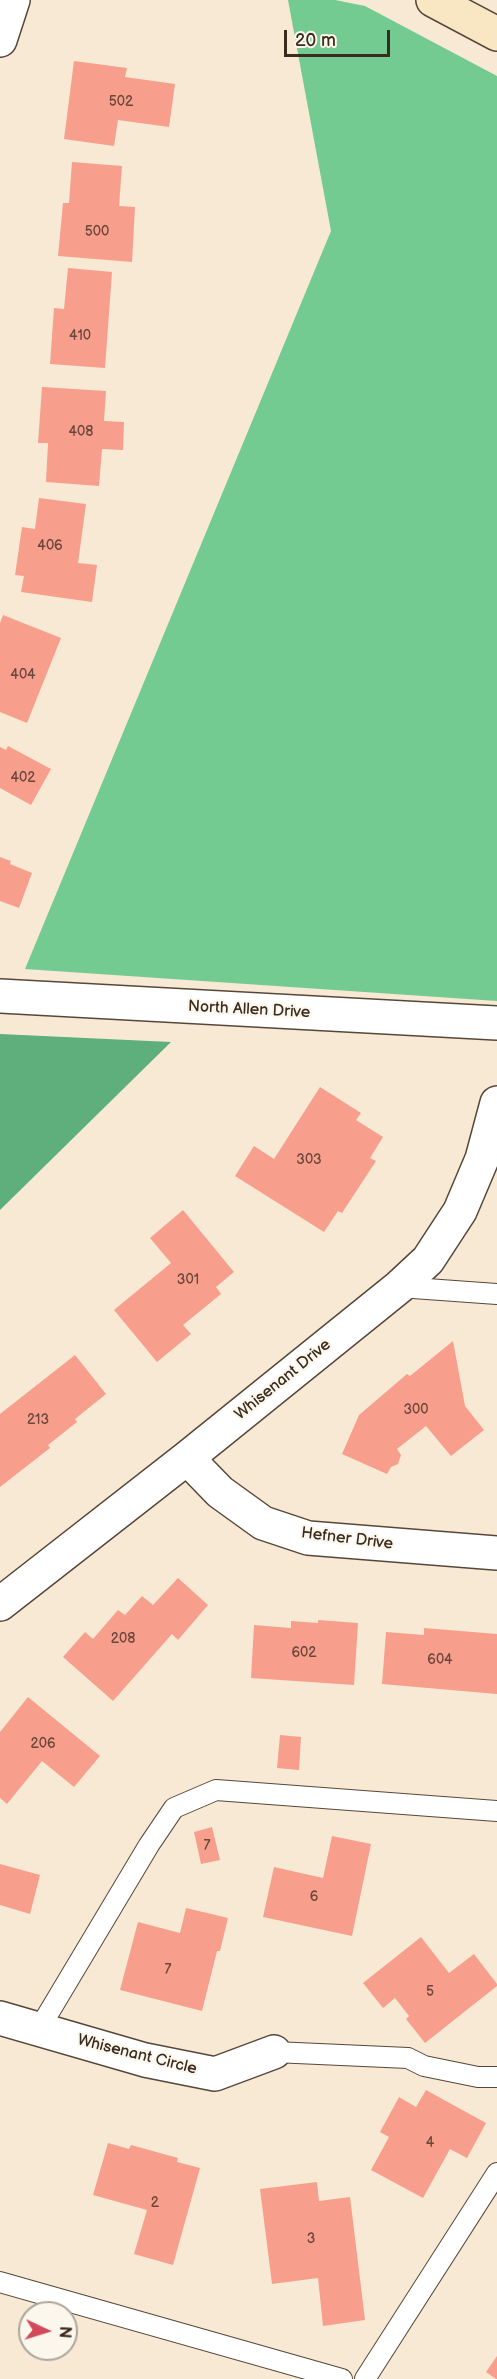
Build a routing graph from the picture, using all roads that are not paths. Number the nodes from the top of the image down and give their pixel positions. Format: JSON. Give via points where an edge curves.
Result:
{"nodes":[{"id":1,"x":13,"y":0,"type":"edge"},
{"id":2,"x":433,"y":0,"type":"edge"},
{"id":3,"x":497,"y":34,"type":"edge"},
{"id":4,"x":0,"y":40,"type":"edge"},
{"id":5,"x":0,"y":996,"type":"edge"},
{"id":6,"x":497,"y":1023,"type":"edge"},
{"id":7,"x":497,"y":1103,"type":"edge"},
{"id":8,"x":399,"y":1287,"type":"junction"},
{"id":9,"x":497,"y":1294,"type":"edge"},
{"id":10,"x":187,"y":1458,"type":"junction"},
{"id":11,"x":497,"y":1553,"type":"edge"},
{"id":12,"x":0,"y":1604,"type":"edge"},
{"id":13,"x":497,"y":1811,"type":"edge"},
{"id":14,"x":0,"y":2018,"type":"edge"},
{"id":15,"x":39,"y":2029,"type":"junction"},
{"id":16,"x":274,"y":2052,"type":"joint"},
{"id":17,"x":497,"y":2077,"type":"edge"},
{"id":18,"x":497,"y":2173,"type":"edge"},
{"id":19,"x":0,"y":2282,"type":"edge"},
{"id":20,"x":342,"y":2379,"type":"edge"},
{"id":21,"x":365,"y":2379,"type":"edge"}],
"edges":[{"from":1,"to":4,"type":"street"},
{"from":2,"to":3,"type":"main road"},
{"from":5,"to":6,"type":"street","name":"North Allen Drive"},
{"from":7,"to":8,"type":"street","name":"Whisenant Drive","via":[[482,1159],[460,1211],[429,1260]]},
{"from":8,"to":9,"type":"lane"},
{"from":8,"to":10,"type":"street","name":"Whisenant Drive"},
{"from":10,"to":11,"type":"street","name":"Hefner Drive","via":[[220,1492],[263,1523],[308,1538]]},
{"from":10,"to":12,"type":"street","name":"Whisenant Drive"},
{"from":13,"to":15,"type":"lane","via":[[216,1790],[174,1808]]},
{"from":14,"to":15,"type":"street","name":"Whisenant Circle"},
{"from":15,"to":16,"type":"street","name":"Whisenant Circle","via":[[145,2060],[215,2074]]},
{"from":16,"to":17,"type":"lane","via":[[408,2058],[424,2066]]},
{"from":18,"to":21,"type":"lane"},
{"from":19,"to":20,"type":"lane"}]}
